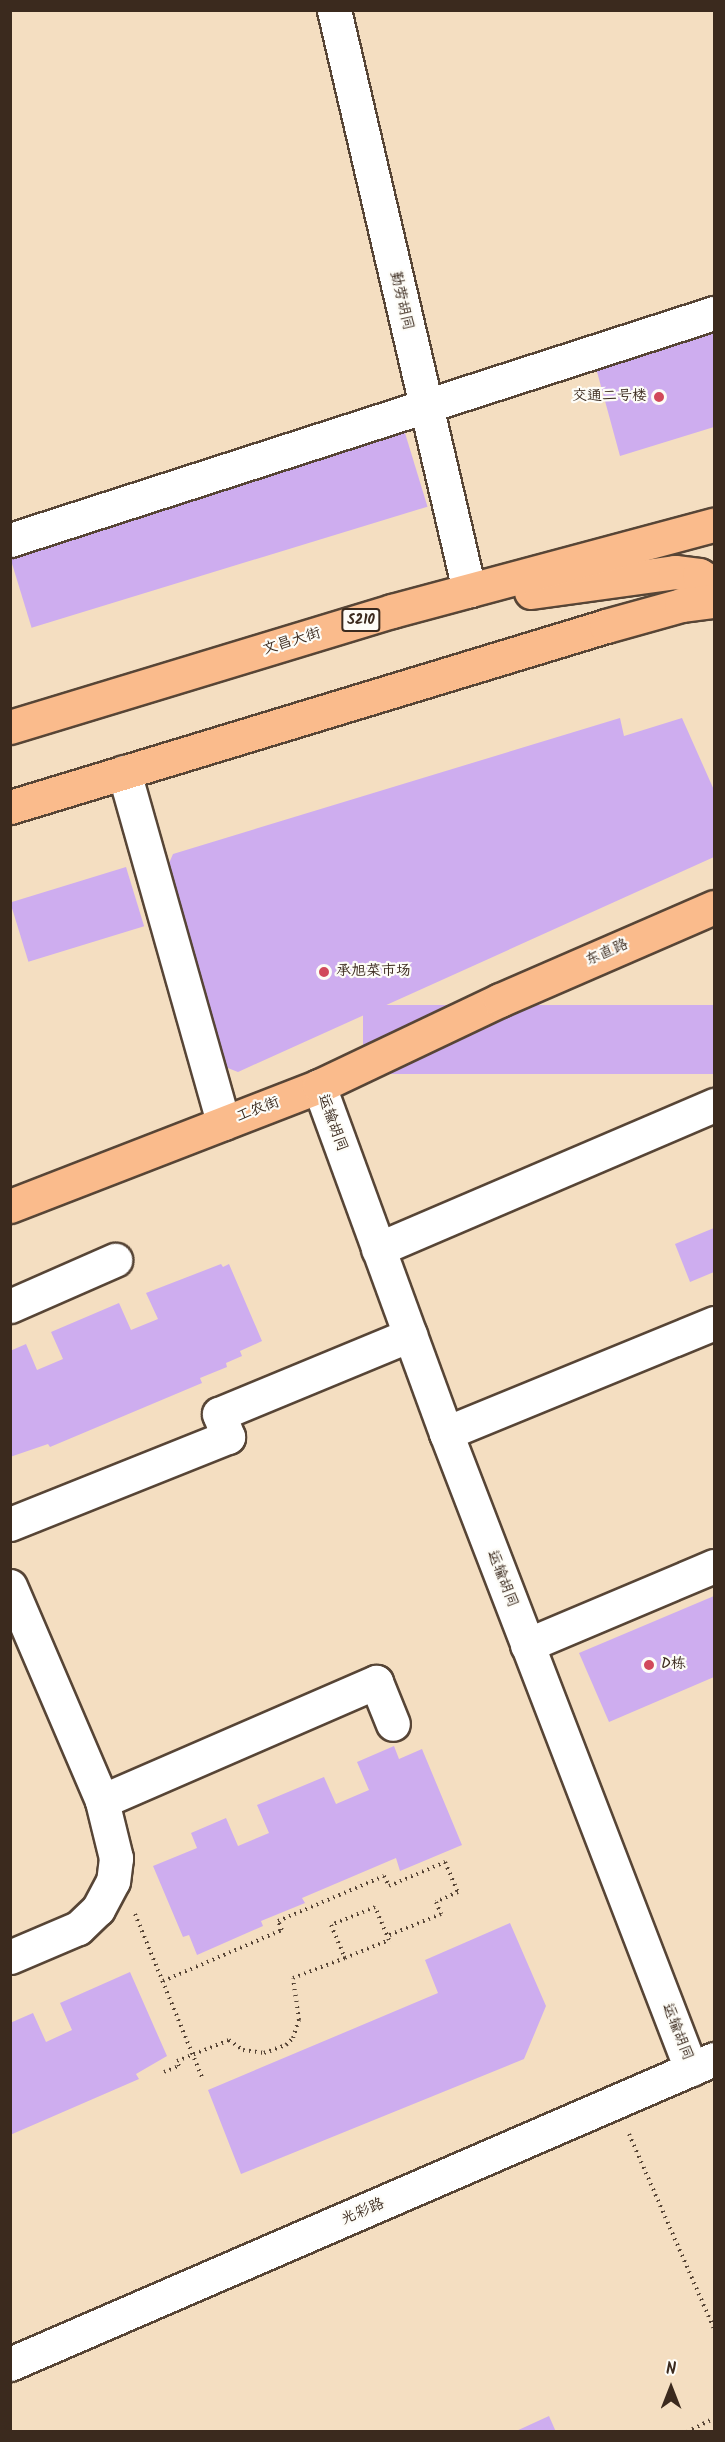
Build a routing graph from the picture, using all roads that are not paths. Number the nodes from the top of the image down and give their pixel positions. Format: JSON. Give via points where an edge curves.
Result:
{"nodes":[{"id":1,"x":334,"y":10,"type":"edge"},
{"id":2,"x":714,"y":313,"type":"edge"},
{"id":3,"x":426,"y":407,"type":"junction"},
{"id":4,"x":714,"y":525,"type":"edge"},
{"id":5,"x":10,"y":540,"type":"edge"},
{"id":6,"x":714,"y":584,"type":"edge"},
{"id":7,"x":469,"y":590,"type":"junction"},
{"id":8,"x":714,"y":601,"type":"edge"},
{"id":9,"x":392,"y":611,"type":"junction"},
{"id":10,"x":10,"y":727,"type":"edge"},
{"id":11,"x":124,"y":772,"type":"junction"},
{"id":12,"x":10,"y":807,"type":"edge"},
{"id":13,"x":714,"y":900,"type":"edge"},
{"id":14,"x":714,"y":907,"type":"edge"},
{"id":15,"x":670,"y":925,"type":"junction"},
{"id":16,"x":500,"y":1000,"type":"joint"},
{"id":17,"x":319,"y":1086,"type":"junction"},
{"id":18,"x":714,"y":1105,"type":"edge"},
{"id":19,"x":223,"y":1123,"type":"junction"},
{"id":20,"x":10,"y":1206,"type":"edge"},
{"id":21,"x":378,"y":1249,"type":"junction"},
{"id":22,"x":115,"y":1260,"type":"dead end"},
{"id":23,"x":10,"y":1306,"type":"edge"},
{"id":24,"x":714,"y":1323,"type":"edge"},
{"id":25,"x":410,"y":1335,"type":"junction"},
{"id":26,"x":446,"y":1433,"type":"junction"},
{"id":27,"x":10,"y":1524,"type":"edge"},
{"id":28,"x":714,"y":1566,"type":"edge"},
{"id":29,"x":10,"y":1586,"type":"edge"},
{"id":30,"x":527,"y":1645,"type":"junction"},
{"id":31,"x":393,"y":1724,"type":"dead end"},
{"id":32,"x":102,"y":1801,"type":"junction"},
{"id":33,"x":10,"y":1958,"type":"edge"},
{"id":34,"x":703,"y":2064,"type":"edge"},
{"id":35,"x":10,"y":2364,"type":"edge"}],
"edges":[{"from":1,"to":3,"type":"street","name":"勤劳胡同"},
{"from":2,"to":3,"type":"street"},
{"from":3,"to":5,"type":"street"},
{"from":3,"to":7,"type":"street","name":"勤劳胡同"},
{"from":4,"to":7,"type":"main road","name":"文昌大街","number":"S210"},
{"from":6,"to":9,"type":"main road","via":[[699,575],[675,572]]},
{"from":7,"to":9,"type":"main road","name":"文昌大街","number":"S210"},
{"from":8,"to":11,"type":"main road","via":[[681,605],[606,626]]},
{"from":9,"to":10,"type":"main road","name":"文昌大街","number":"S210"},
{"from":11,"to":12,"type":"main road"},
{"from":11,"to":19,"type":"street"},
{"from":13,"to":15,"type":"main road"},
{"from":14,"to":15,"type":"main road","name":"东直路"},
{"from":15,"to":16,"type":"main road","name":"东直路"},
{"from":16,"to":17,"type":"main road","name":"工农街"},
{"from":17,"to":19,"type":"main road","name":"工农街"},
{"from":17,"to":21,"type":"street","name":"运输胡同"},
{"from":18,"to":21,"type":"street"},
{"from":19,"to":20,"type":"main road","name":"工农街"},
{"from":21,"to":25,"type":"street","name":"运输胡同"},
{"from":22,"to":23,"type":"street"},
{"from":24,"to":26,"type":"street"},
{"from":25,"to":26,"type":"street","name":"运输胡同"},
{"from":25,"to":27,"type":"street","via":[[219,1414],[228,1437]]},
{"from":26,"to":30,"type":"street","name":"运输胡同"},
{"from":28,"to":30,"type":"street"},
{"from":29,"to":32,"type":"street"},
{"from":30,"to":34,"type":"street","name":"运输胡同"},
{"from":31,"to":32,"type":"street","via":[[376,1682]]},
{"from":32,"to":33,"type":"street","via":[[111,1828],[115,1866],[113,1881],[98,1909],[78,1928]]},
{"from":34,"to":35,"type":"street","name":"光彩路"}]}
